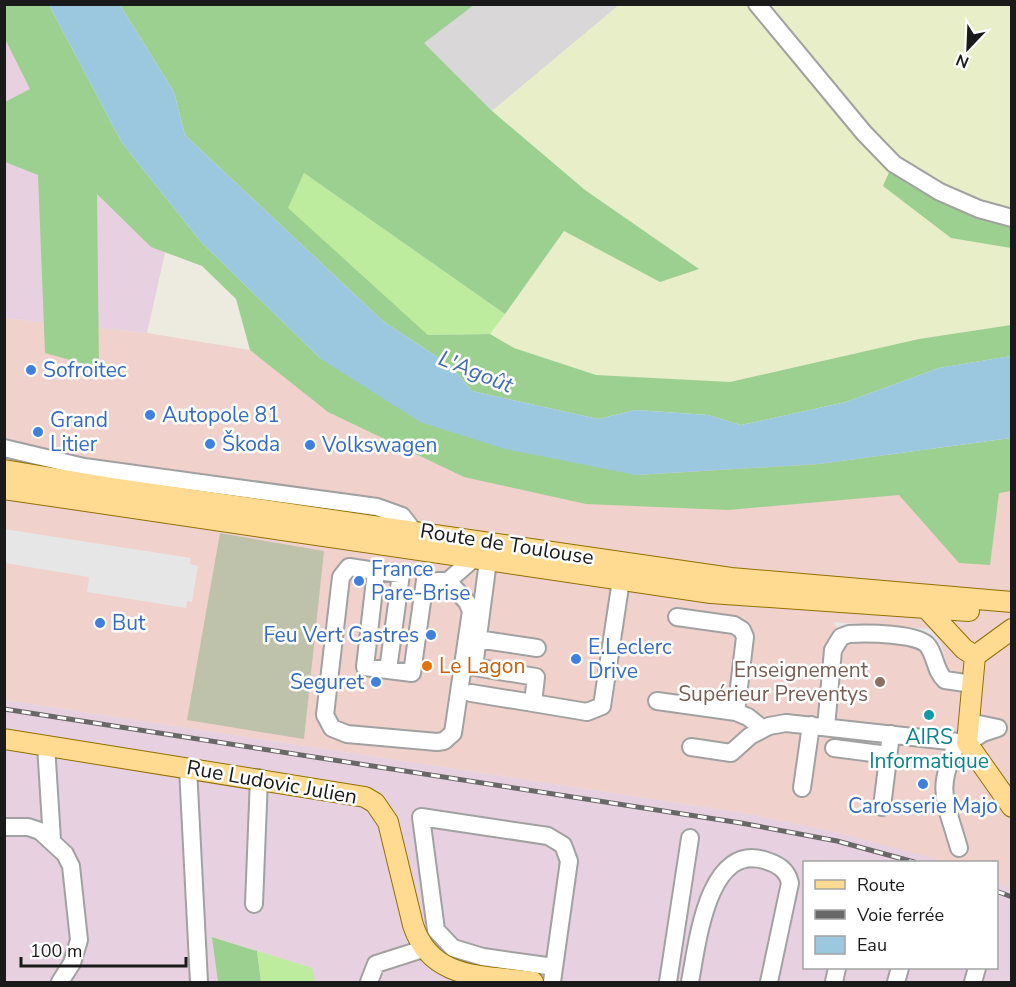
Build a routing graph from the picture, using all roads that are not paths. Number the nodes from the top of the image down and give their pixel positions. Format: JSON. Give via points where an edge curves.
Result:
{"nodes":[{"id":1,"x":757,"y":4,"type":"edge"},
{"id":2,"x":1011,"y":218,"type":"edge"},
{"id":3,"x":4,"y":448,"type":"edge"},
{"id":4,"x":4,"y":470,"type":"edge"},
{"id":5,"x":4,"y":489,"type":"edge"},
{"id":6,"x":412,"y":529,"type":"junction"},
{"id":7,"x":379,"y":545,"type":"junction"},
{"id":8,"x":481,"y":560,"type":"junction"},
{"id":9,"x":376,"y":571,"type":"junction"},
{"id":10,"x":401,"y":574,"type":"junction"},
{"id":11,"x":424,"y":580,"type":"junction"},
{"id":12,"x":621,"y":580,"type":"junction"},
{"id":13,"x":448,"y":581,"type":"junction"},
{"id":14,"x":1011,"y":602,"type":"edge"},
{"id":15,"x":926,"y":608,"type":"junction"},
{"id":16,"x":1011,"y":614,"type":"edge"},
{"id":17,"x":677,"y":617,"type":"dead end"},
{"id":18,"x":1011,"y":629,"type":"edge"},
{"id":19,"x":477,"y":639,"type":"junction"},
{"id":20,"x":537,"y":648,"type":"dead end"},
{"id":21,"x":975,"y":656,"type":"junction"},
{"id":22,"x":388,"y":670,"type":"junction"},
{"id":23,"x":972,"y":684,"type":"junction"},
{"id":24,"x":471,"y":693,"type":"dead end"},
{"id":25,"x":657,"y":701,"type":"dead end"},
{"id":26,"x":533,"y":703,"type":"junction"},
{"id":27,"x":735,"y":712,"type":"junction"},
{"id":28,"x":969,"y":722,"type":"junction"},
{"id":29,"x":819,"y":726,"type":"junction"},
{"id":30,"x":763,"y":729,"type":"junction"},
{"id":31,"x":1005,"y":729,"type":"edge"},
{"id":32,"x":849,"y":730,"type":"junction"},
{"id":33,"x":891,"y":734,"type":"junction"},
{"id":34,"x":4,"y":739,"type":"edge"},
{"id":35,"x":963,"y":742,"type":"junction"},
{"id":36,"x":46,"y":746,"type":"junction"},
{"id":37,"x":691,"y":747,"type":"dead end"},
{"id":38,"x":888,"y":755,"type":"junction"},
{"id":39,"x":188,"y":768,"type":"junction"},
{"id":40,"x":260,"y":778,"type":"junction"},
{"id":41,"x":802,"y":788,"type":"dead end"},
{"id":42,"x":1008,"y":794,"type":"edge"},
{"id":43,"x":882,"y":807,"type":"dead end"},
{"id":44,"x":4,"y":827,"type":"edge"},
{"id":45,"x":690,"y":838,"type":"dead end"},
{"id":46,"x":52,"y":840,"type":"junction"},
{"id":47,"x":959,"y":848,"type":"dead end"},
{"id":48,"x":254,"y":904,"type":"dead end"},
{"id":49,"x":771,"y":931,"type":"dead end"},
{"id":50,"x":423,"y":949,"type":"junction"},
{"id":51,"x":553,"y":975,"type":"edge"},
{"id":52,"x":60,"y":982,"type":"edge"},
{"id":53,"x":199,"y":982,"type":"edge"},
{"id":54,"x":369,"y":982,"type":"edge"},
{"id":55,"x":533,"y":982,"type":"edge"},
{"id":56,"x":668,"y":982,"type":"edge"},
{"id":57,"x":690,"y":982,"type":"edge"},
{"id":58,"x":761,"y":982,"type":"edge"},
{"id":59,"x":769,"y":982,"type":"edge"}],
"edges":[{"from":1,"to":2,"type":"street","via":[[894,164],[940,192]]},
{"from":3,"to":6,"type":"street","via":[[84,467],[377,507],[402,516]]},
{"from":4,"to":6,"type":"main road","name":"Route de Toulouse"},
{"from":5,"to":7,"type":"main road","name":"Route de Toulouse"},
{"from":6,"to":14,"type":"main road","name":"Route de Toulouse","via":[[731,578]]},
{"from":7,"to":8,"type":"main road","name":"Route de Toulouse"},
{"from":7,"to":10,"type":"street"},
{"from":8,"to":12,"type":"main road","name":"Route de Toulouse"},
{"from":8,"to":13,"type":"street"},
{"from":8,"to":19,"type":"street"},
{"from":9,"to":10,"type":"street"},
{"from":9,"to":13,"type":"street","via":[[349,567],[341,577],[325,715],[332,728],[347,734],[436,742],[453,733],[471,611]]},
{"from":9,"to":22,"type":"street","via":[[365,667]]},
{"from":10,"to":11,"type":"street"},
{"from":10,"to":22,"type":"street"},
{"from":11,"to":13,"type":"street"},
{"from":11,"to":22,"type":"street","via":[[412,673]]},
{"from":12,"to":15,"type":"main road","name":"Route de Toulouse","via":[[711,593]]},
{"from":12,"to":26,"type":"street","via":[[602,706],[587,712]]},
{"from":15,"to":16,"type":"main road","name":"Route de Toulouse"},
{"from":15,"to":21,"type":"main road"},
{"from":17,"to":27,"type":"street","via":[[734,625],[742,630],[745,637]]},
{"from":18,"to":21,"type":"main road"},
{"from":19,"to":20,"type":"street"},
{"from":19,"to":26,"type":"street","via":[[474,667],[536,676]]},
{"from":21,"to":23,"type":"main road"},
{"from":23,"to":28,"type":"main road"},
{"from":23,"to":29,"type":"street","via":[[945,680],[922,640],[849,634],[841,637],[833,650]]},
{"from":24,"to":26,"type":"street"},
{"from":25,"to":27,"type":"street"},
{"from":27,"to":30,"type":"street"},
{"from":28,"to":31,"type":"street"},
{"from":28,"to":35,"type":"main road"},
{"from":29,"to":30,"type":"street","via":[[780,723]]},
{"from":29,"to":32,"type":"street"},
{"from":29,"to":41,"type":"street"},
{"from":30,"to":37,"type":"street","via":[[731,753]]},
{"from":31,"to":35,"type":"street"},
{"from":32,"to":33,"type":"street"},
{"from":32,"to":38,"type":"street","via":[[840,749]]},
{"from":33,"to":35,"type":"street"},
{"from":33,"to":38,"type":"street"},
{"from":34,"to":36,"type":"main road","name":"Rue Ludovic Julien"},
{"from":35,"to":42,"type":"main road"},
{"from":35,"to":47,"type":"street","via":[[946,767],[943,786]]},
{"from":36,"to":39,"type":"main road","name":"Rue Ludovic Julien"},
{"from":36,"to":46,"type":"street"},
{"from":38,"to":43,"type":"street"},
{"from":39,"to":40,"type":"main road","name":"Rue Ludovic Julien"},
{"from":39,"to":53,"type":"street"},
{"from":40,"to":48,"type":"street"},
{"from":40,"to":50,"type":"main road","name":"Rue Ludovic Julien","via":[[353,793],[375,803],[388,822],[413,925]]},
{"from":44,"to":46,"type":"street","via":[[28,827]]},
{"from":45,"to":56,"type":"street"},
{"from":46,"to":52,"type":"street","via":[[71,866],[73,903],[80,931],[72,963]]},
{"from":49,"to":58,"type":"street"},
{"from":50,"to":54,"type":"street","via":[[376,964]]},
{"from":50,"to":55,"type":"main road","via":[[449,969]]},
{"from":51,"to":51,"type":"street","via":[[569,861],[563,845],[548,836],[421,817],[436,930],[453,948]]},
{"from":57,"to":59,"type":"street","via":[[699,934],[715,883],[726,869],[749,858],[774,863],[783,869],[790,883]]}]}
